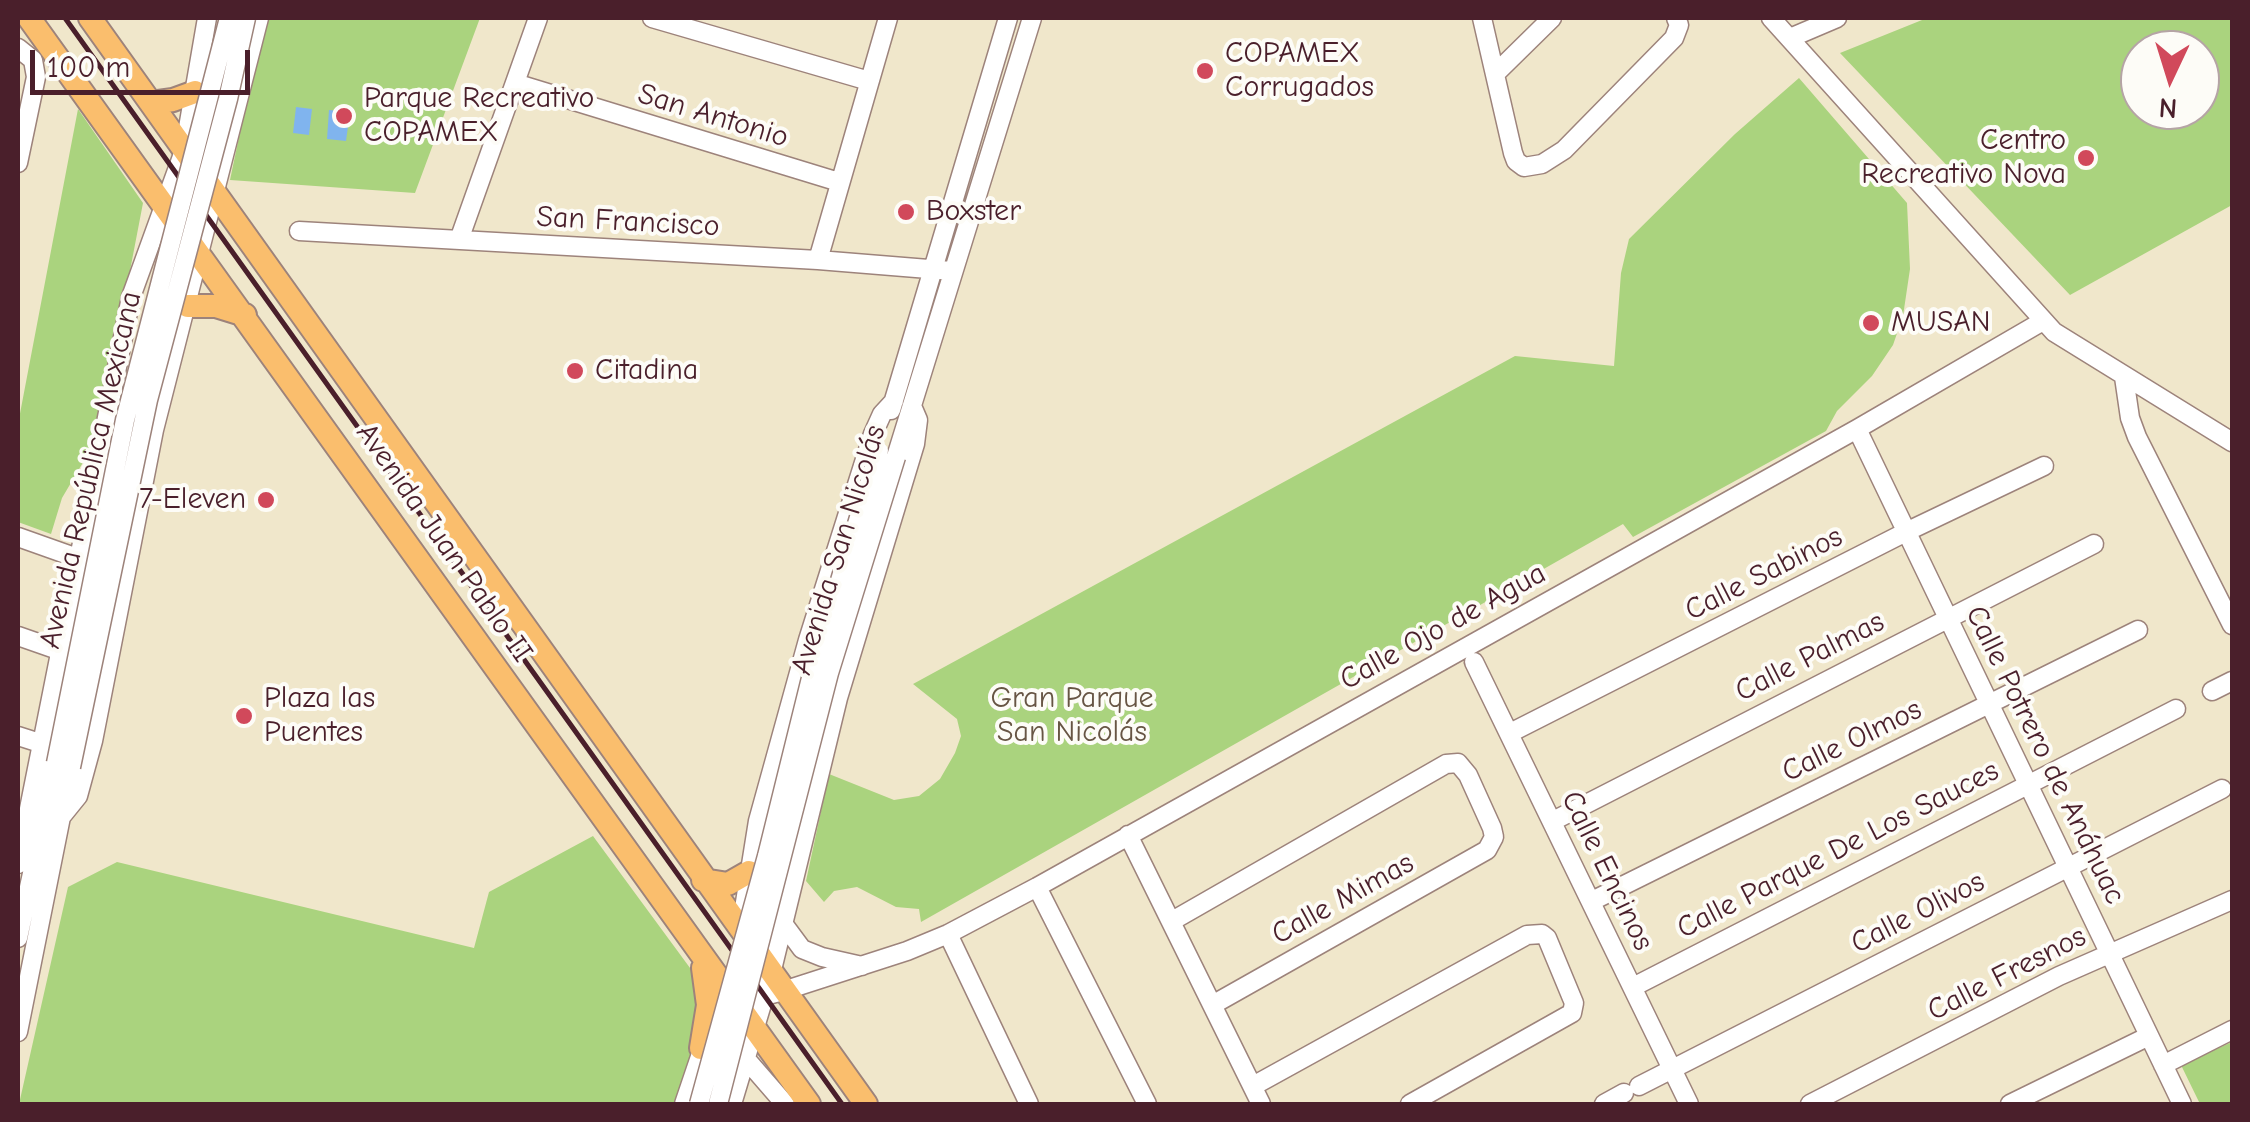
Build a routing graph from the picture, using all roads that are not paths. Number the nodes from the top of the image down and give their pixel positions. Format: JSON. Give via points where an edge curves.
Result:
{"nodes":[{"id":1,"x":29,"y":18,"type":"edge"},
{"id":2,"x":90,"y":18,"type":"edge"},
{"id":3,"x":207,"y":18,"type":"edge"},
{"id":4,"x":229,"y":18,"type":"edge"},
{"id":5,"x":246,"y":18,"type":"edge"},
{"id":6,"x":259,"y":18,"type":"edge"},
{"id":7,"x":538,"y":18,"type":"edge"},
{"id":8,"x":652,"y":18,"type":"edge"},
{"id":9,"x":888,"y":18,"type":"edge"},
{"id":10,"x":1008,"y":18,"type":"edge"},
{"id":11,"x":1028,"y":18,"type":"edge"},
{"id":12,"x":1482,"y":18,"type":"edge"},
{"id":13,"x":1552,"y":18,"type":"edge"},
{"id":14,"x":1772,"y":18,"type":"edge"},
{"id":15,"x":1836,"y":18,"type":"edge"},
{"id":16,"x":1678,"y":22,"type":"edge"},
{"id":17,"x":1790,"y":38,"type":"junction"},
{"id":18,"x":22,"y":51,"type":"edge"},
{"id":19,"x":1496,"y":73,"type":"junction"},
{"id":20,"x":869,"y":81,"type":"junction"},
{"id":21,"x":514,"y":83,"type":"junction"},
{"id":22,"x":196,"y":85,"type":"junction"},
{"id":23,"x":242,"y":89,"type":"junction"},
{"id":24,"x":151,"y":103,"type":"junction"},
{"id":25,"x":20,"y":143,"type":"edge"},
{"id":26,"x":184,"y":151,"type":"junction"},
{"id":27,"x":18,"y":163,"type":"edge"},
{"id":28,"x":839,"y":182,"type":"junction"},
{"id":29,"x":216,"y":196,"type":"junction"},
{"id":30,"x":165,"y":208,"type":"junction"},
{"id":31,"x":299,"y":231,"type":"dead end"},
{"id":32,"x":459,"y":240,"type":"junction"},
{"id":33,"x":200,"y":256,"type":"junction"},
{"id":34,"x":818,"y":260,"type":"junction"},
{"id":35,"x":932,"y":269,"type":"junction"},
{"id":36,"x":953,"y":271,"type":"junction"},
{"id":37,"x":131,"y":297,"type":"junction"},
{"id":38,"x":189,"y":302,"type":"junction"},
{"id":39,"x":245,"y":316,"type":"junction"},
{"id":40,"x":2043,"y":322,"type":"junction"},
{"id":41,"x":2124,"y":376,"type":"junction"},
{"id":42,"x":903,"y":403,"type":"junction"},
{"id":43,"x":1856,"y":429,"type":"junction"},
{"id":44,"x":2232,"y":442,"type":"edge"},
{"id":45,"x":888,"y":454,"type":"junction"},
{"id":46,"x":2044,"y":466,"type":"dead end"},
{"id":47,"x":1908,"y":531,"type":"junction"},
{"id":48,"x":18,"y":537,"type":"edge"},
{"id":49,"x":2094,"y":544,"type":"dead end"},
{"id":50,"x":80,"y":559,"type":"junction"},
{"id":51,"x":1949,"y":617,"type":"junction"},
{"id":52,"x":2232,"y":626,"type":"edge"},
{"id":53,"x":2138,"y":630,"type":"dead end"},
{"id":54,"x":18,"y":636,"type":"edge"},
{"id":55,"x":61,"y":651,"type":"junction"},
{"id":56,"x":1474,"y":662,"type":"dead end"},
{"id":57,"x":2232,"y":681,"type":"edge"},
{"id":58,"x":2212,"y":692,"type":"dead end"},
{"id":59,"x":1990,"y":703,"type":"junction"},
{"id":60,"x":2176,"y":709,"type":"dead end"},
{"id":61,"x":1510,"y":734,"type":"junction"},
{"id":62,"x":18,"y":736,"type":"edge"},
{"id":63,"x":43,"y":744,"type":"junction"},
{"id":64,"x":63,"y":765,"type":"junction"},
{"id":65,"x":2028,"y":782,"type":"junction"},
{"id":66,"x":2222,"y":790,"type":"dead end"},
{"id":67,"x":62,"y":817,"type":"junction"},
{"id":68,"x":1552,"y":821,"type":"junction"},
{"id":69,"x":1128,"y":835,"type":"junction"},
{"id":70,"x":20,"y":842,"type":"edge"},
{"id":71,"x":18,"y":864,"type":"edge"},
{"id":72,"x":2069,"y":868,"type":"junction"},
{"id":73,"x":703,"y":880,"type":"junction"},
{"id":74,"x":748,"y":883,"type":"junction"},
{"id":75,"x":1037,"y":887,"type":"junction"},
{"id":76,"x":2232,"y":900,"type":"edge"},
{"id":77,"x":1592,"y":901,"type":"junction"},
{"id":78,"x":783,"y":916,"type":"junction"},
{"id":79,"x":1172,"y":920,"type":"junction"},
{"id":80,"x":740,"y":930,"type":"junction"},
{"id":81,"x":948,"y":934,"type":"junction"},
{"id":82,"x":18,"y":938,"type":"edge"},
{"id":83,"x":2110,"y":953,"type":"junction"},
{"id":84,"x":700,"y":955,"type":"junction"},
{"id":85,"x":862,"y":966,"type":"junction"},
{"id":86,"x":772,"y":987,"type":"junction"},
{"id":87,"x":1633,"y":987,"type":"junction"},
{"id":88,"x":726,"y":991,"type":"junction"},
{"id":89,"x":1214,"y":1004,"type":"junction"},
{"id":90,"x":754,"y":1027,"type":"junction"},
{"id":91,"x":2232,"y":1030,"type":"edge"},
{"id":92,"x":18,"y":1032,"type":"edge"},
{"id":93,"x":2149,"y":1036,"type":"junction"},
{"id":94,"x":705,"y":1040,"type":"junction"},
{"id":95,"x":744,"y":1056,"type":"junction"},
{"id":96,"x":2163,"y":1064,"type":"junction"},
{"id":97,"x":1673,"y":1069,"type":"junction"},
{"id":98,"x":1253,"y":1086,"type":"junction"},
{"id":99,"x":684,"y":1104,"type":"edge"},
{"id":100,"x":699,"y":1104,"type":"edge"},
{"id":101,"x":718,"y":1104,"type":"edge"},
{"id":102,"x":732,"y":1104,"type":"edge"},
{"id":103,"x":785,"y":1104,"type":"edge"},
{"id":104,"x":809,"y":1104,"type":"edge"},
{"id":105,"x":866,"y":1104,"type":"edge"},
{"id":106,"x":1029,"y":1104,"type":"edge"},
{"id":107,"x":1147,"y":1104,"type":"edge"},
{"id":108,"x":1262,"y":1104,"type":"edge"},
{"id":109,"x":1410,"y":1104,"type":"edge"},
{"id":110,"x":1604,"y":1104,"type":"edge"},
{"id":111,"x":1689,"y":1104,"type":"edge"},
{"id":112,"x":1810,"y":1104,"type":"edge"},
{"id":113,"x":2010,"y":1104,"type":"edge"},
{"id":114,"x":2182,"y":1104,"type":"edge"}],
"edges":[{"from":1,"to":30,"type":"main road","name":"Avenida Juan Pablo II"},
{"from":2,"to":24,"type":"main road","name":"Avenida Juan Pablo II"},
{"from":3,"to":22,"type":"street","name":"Avenida República Mexicana"},
{"from":4,"to":64,"type":"street","name":"Avenida República Mexicana","bridge":true,"via":[[125,420]]},
{"from":5,"to":64,"type":"street","name":"Avenida República Mexicana","bridge":true},
{"from":6,"to":23,"type":"street","name":"Avenida República Mexicana"},
{"from":7,"to":21,"type":"street"},
{"from":8,"to":20,"type":"street"},
{"from":9,"to":20,"type":"street"},
{"from":10,"to":35,"type":"street","name":"Avenida San Nicolás"},
{"from":11,"to":36,"type":"street","name":"Avenida San Nicolás"},
{"from":12,"to":19,"type":"street"},
{"from":13,"to":19,"type":"street"},
{"from":14,"to":17,"type":"street"},
{"from":15,"to":17,"type":"street"},
{"from":16,"to":19,"type":"street","via":[[1674,38],[1564,150],[1542,164],[1524,168],[1516,162]]},
{"from":17,"to":40,"type":"street"},
{"from":18,"to":25,"type":"street","via":[[36,76]]},
{"from":20,"to":28,"type":"street"},
{"from":21,"to":28,"type":"street","name":"San Antonio"},
{"from":21,"to":32,"type":"street"},
{"from":22,"to":23,"type":"street"},
{"from":22,"to":24,"type":"main road","via":[[173,100]]},
{"from":22,"to":26,"type":"street","name":"Avenida República Mexicana"},
{"from":23,"to":29,"type":"street","name":"Avenida República Mexicana"},
{"from":24,"to":26,"type":"main road","name":"Avenida Juan Pablo II"},
{"from":25,"to":27,"type":"street"},
{"from":26,"to":29,"type":"main road","name":"Avenida Juan Pablo II"},
{"from":26,"to":30,"type":"street","name":"Avenida República Mexicana"},
{"from":28,"to":34,"type":"street"},
{"from":29,"to":33,"type":"street","name":"Avenida República Mexicana"},
{"from":29,"to":73,"type":"main road","name":"Avenida Juan Pablo II"},
{"from":30,"to":33,"type":"main road","name":"Avenida Juan Pablo II"},
{"from":30,"to":37,"type":"street","name":"Avenida República Mexicana"},
{"from":31,"to":32,"type":"street","name":"San Francisco"},
{"from":32,"to":34,"type":"street","name":"San Francisco"},
{"from":33,"to":38,"type":"street","name":"Avenida República Mexicana"},
{"from":33,"to":39,"type":"main road","name":"Avenida Juan Pablo II"},
{"from":34,"to":35,"type":"street","name":"San Francisco"},
{"from":35,"to":36,"type":"street","name":"San Francisco"},
{"from":35,"to":42,"type":"street","name":"Avenida San Nicolás"},
{"from":36,"to":42,"type":"street","name":"Avenida San Nicolás"},
{"from":37,"to":38,"type":"street","via":[[158,288]]},
{"from":37,"to":50,"type":"street","name":"Avenida República Mexicana"},
{"from":38,"to":39,"type":"main road"},
{"from":38,"to":67,"type":"street","name":"Avenida República Mexicana","via":[[154,430],[86,770]]},
{"from":39,"to":84,"type":"main road","name":"Avenida Juan Pablo II"},
{"from":40,"to":41,"type":"street"},
{"from":40,"to":43,"type":"street","name":"Calle Ojo de Agua"},
{"from":41,"to":44,"type":"street"},
{"from":41,"to":52,"type":"street","via":[[2137,437]]},
{"from":42,"to":45,"type":"street","name":"Avenida San Nicolás"},
{"from":42,"to":74,"type":"street","via":[[882,414],[873,434],[772,764]]},
{"from":42,"to":78,"type":"street","via":[[918,420],[916,444],[838,698]]},
{"from":43,"to":47,"type":"street","name":"Calle Potrero de Anáhuac"},
{"from":43,"to":69,"type":"street","name":"Calle Ojo de Agua"},
{"from":45,"to":100,"type":"street","name":"Avenida San Nicolás","bridge":true,"via":[[812,670]]},
{"from":45,"to":101,"type":"street","name":"Avenida San Nicolás","bridge":true},
{"from":46,"to":47,"type":"street","name":"Calle Sabinos"},
{"from":47,"to":51,"type":"street","name":"Calle Potrero de Anáhuac"},
{"from":47,"to":61,"type":"street","name":"Calle Sabinos"},
{"from":48,"to":50,"type":"street"},
{"from":49,"to":51,"type":"street","name":"Calle Palmas"},
{"from":50,"to":55,"type":"street","name":"Avenida República Mexicana"},
{"from":51,"to":59,"type":"street","name":"Calle Potrero de Anáhuac"},
{"from":51,"to":68,"type":"street","name":"Calle Palmas"},
{"from":53,"to":59,"type":"street","name":"Calle Olmos"},
{"from":54,"to":55,"type":"street"},
{"from":55,"to":63,"type":"street","name":"Avenida República Mexicana"},
{"from":56,"to":61,"type":"street","name":"Calle Encinos"},
{"from":57,"to":58,"type":"street"},
{"from":59,"to":65,"type":"street","name":"Calle Potrero de Anáhuac"},
{"from":59,"to":77,"type":"street","name":"Calle Olmos"},
{"from":60,"to":65,"type":"street","name":"Calle Parque De Los Sauces"},
{"from":61,"to":68,"type":"street","name":"Calle Encinos"},
{"from":62,"to":63,"type":"street"},
{"from":63,"to":70,"type":"street","name":"Avenida República Mexicana"},
{"from":64,"to":67,"type":"street","name":"Avenida República Mexicana"},
{"from":64,"to":82,"type":"street","name":"Avenida República Mexicana"},
{"from":65,"to":72,"type":"street","name":"Calle Potrero de Anáhuac"},
{"from":65,"to":87,"type":"street","name":"Calle Parque De Los Sauces"},
{"from":66,"to":72,"type":"street","name":"Calle Olivos"},
{"from":67,"to":92,"type":"street","name":"Avenida República Mexicana"},
{"from":68,"to":77,"type":"street","name":"Calle Encinos"},
{"from":69,"to":75,"type":"street","name":"Calle Ojo de Agua"},
{"from":69,"to":79,"type":"street"},
{"from":70,"to":71,"type":"street","name":"Avenida República Mexicana"},
{"from":72,"to":83,"type":"street","name":"Calle Potrero de Anáhuac"},
{"from":72,"to":97,"type":"street","name":"Calle Olivos"},
{"from":73,"to":74,"type":"main road"},
{"from":73,"to":80,"type":"main road","name":"Avenida Juan Pablo II"},
{"from":74,"to":78,"type":"street","via":[[762,911]]},
{"from":74,"to":80,"type":"street"},
{"from":75,"to":81,"type":"street","name":"Calle Ojo de Agua"},
{"from":75,"to":107,"type":"street"},
{"from":76,"to":83,"type":"street","name":"Calle Fresnos"},
{"from":77,"to":87,"type":"street","name":"Calle Encinos"},
{"from":78,"to":85,"type":"street","via":[[793,942],[812,954]]},
{"from":78,"to":86,"type":"street"},
{"from":79,"to":89,"type":"street"},
{"from":79,"to":89,"type":"street","name":"Calle Mimas","via":[[1446,764],[1458,763],[1468,774],[1494,837],[1487,850]]},
{"from":80,"to":86,"type":"main road","name":"Avenida Juan Pablo II"},
{"from":80,"to":88,"type":"street"},
{"from":81,"to":85,"type":"street","name":"Calle Ojo de Agua"},
{"from":81,"to":106,"type":"street"},
{"from":83,"to":93,"type":"street","name":"Calle Potrero de Anáhuac"},
{"from":83,"to":112,"type":"street","name":"Calle Fresnos"},
{"from":84,"to":88,"type":"main road","name":"Avenida Juan Pablo II"},
{"from":84,"to":94,"type":"main road","via":[[708,991]]},
{"from":85,"to":86,"type":"street","name":"Calle Ojo de Agua"},
{"from":86,"to":88,"type":"street","name":"Calle Ojo de Agua"},
{"from":86,"to":90,"type":"street"},
{"from":86,"to":105,"type":"main road","name":"Avenida Juan Pablo II"},
{"from":87,"to":97,"type":"street","name":"Calle Encinos"},
{"from":88,"to":90,"type":"main road","name":"Avenida Juan Pablo II"},
{"from":88,"to":94,"type":"street"},
{"from":89,"to":98,"type":"street"},
{"from":90,"to":95,"type":"street"},
{"from":90,"to":104,"type":"main road","name":"Avenida Juan Pablo II"},
{"from":91,"to":96,"type":"street"},
{"from":93,"to":96,"type":"street","name":"Calle Potrero de Anáhuac"},
{"from":93,"to":113,"type":"street"},
{"from":94,"to":95,"type":"street"},
{"from":94,"to":99,"type":"street"},
{"from":95,"to":102,"type":"street"},
{"from":95,"to":103,"type":"street"},
{"from":96,"to":114,"type":"street","name":"Calle Potrero de Anáhuac"},
{"from":97,"to":110,"type":"street","name":"Calle Olivos"},
{"from":97,"to":111,"type":"street","name":"Calle Encinos"},
{"from":98,"to":108,"type":"street"},
{"from":98,"to":109,"type":"street","via":[[1536,932],[1547,938],[1574,1003],[1572,1013]]}]}
